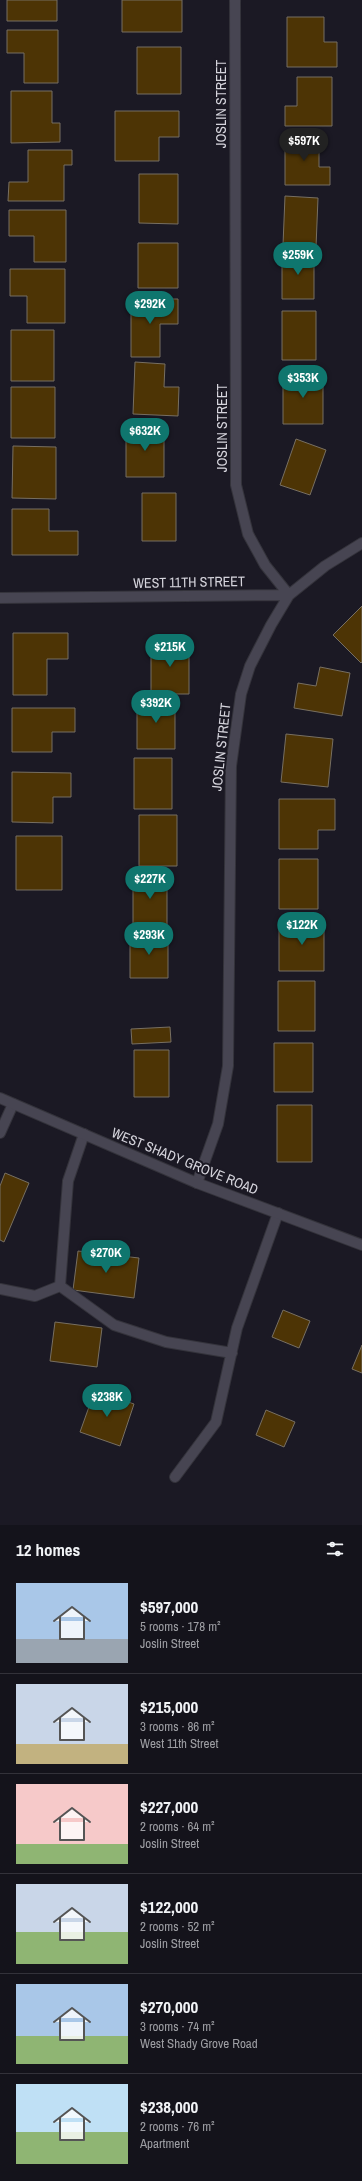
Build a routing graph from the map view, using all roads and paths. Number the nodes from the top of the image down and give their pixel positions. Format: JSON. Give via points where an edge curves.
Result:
{"nodes":[{"id":1,"x":235,"y":0,"type":"edge"},
{"id":2,"x":362,"y":543,"type":"edge"},
{"id":3,"x":289,"y":595,"type":"junction"},
{"id":4,"x":0,"y":598,"type":"edge"},
{"id":5,"x":0,"y":1098,"type":"edge"},
{"id":6,"x":14,"y":1104,"type":"junction"},
{"id":7,"x":0,"y":1133,"type":"edge"},
{"id":8,"x":84,"y":1134,"type":"junction"},
{"id":9,"x":196,"y":1183,"type":"junction"},
{"id":10,"x":278,"y":1214,"type":"junction"},
{"id":11,"x":362,"y":1245,"type":"edge"},
{"id":12,"x":60,"y":1286,"type":"junction"},
{"id":13,"x":0,"y":1289,"type":"edge"},
{"id":14,"x":232,"y":1353,"type":"junction"},
{"id":15,"x":175,"y":1477,"type":"dead end"}],
"edges":[{"from":1,"to":3,"type":"street","name":"JOSLIN STREET","via":[[236,484],[248,534],[264,565]]},
{"from":2,"to":3,"type":"street","via":[[325,566]]},
{"from":3,"to":4,"type":"street","name":"WEST 11TH STREET"},
{"from":3,"to":9,"type":"street","name":"JOSLIN STREET","via":[[250,666],[235,724],[231,766],[228,1066],[218,1124]]},
{"from":5,"to":6,"type":"street","name":"WEST SHADY GROVE ROAD"},
{"from":6,"to":7,"type":"street"},
{"from":6,"to":8,"type":"street","name":"WEST SHADY GROVE ROAD"},
{"from":8,"to":9,"type":"street","name":"WEST SHADY GROVE ROAD"},
{"from":8,"to":12,"type":"street","via":[[68,1180]]},
{"from":9,"to":10,"type":"street","name":"WEST SHADY GROVE ROAD"},
{"from":10,"to":11,"type":"street","name":"WEST SHADY GROVE ROAD"},
{"from":10,"to":14,"type":"street","via":[[237,1328]]},
{"from":12,"to":13,"type":"street","via":[[35,1296]]},
{"from":12,"to":14,"type":"street","via":[[114,1324],[166,1342]]},
{"from":14,"to":15,"type":"street","via":[[216,1422]]}]}
